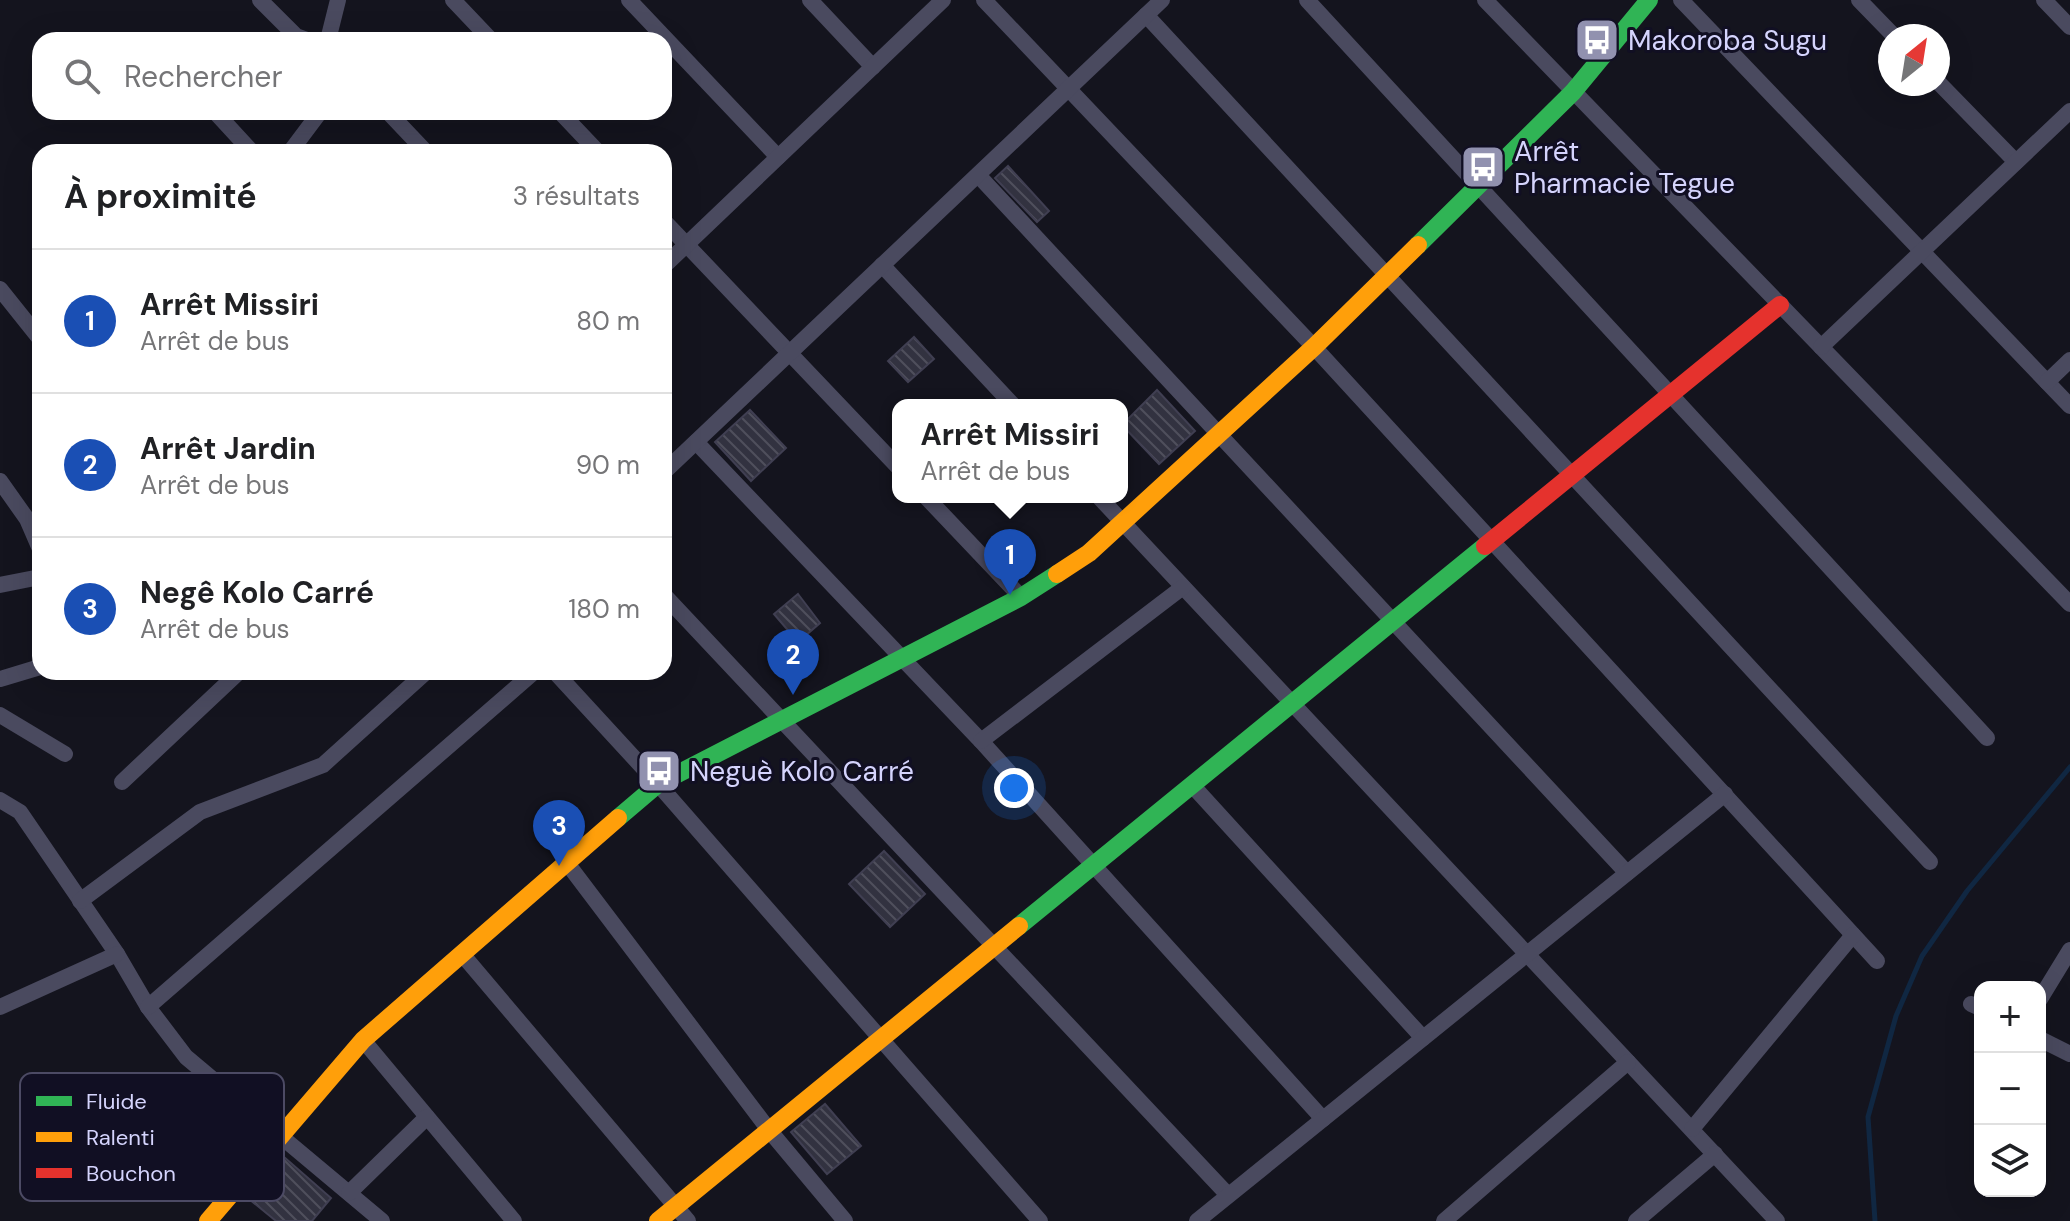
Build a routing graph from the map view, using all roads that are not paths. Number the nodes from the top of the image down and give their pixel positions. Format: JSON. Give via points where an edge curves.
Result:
{"nodes":[{"id":1,"x":260,"y":0,"type":"edge"},
{"id":2,"x":338,"y":0,"type":"edge"},
{"id":3,"x":453,"y":0,"type":"edge"},
{"id":4,"x":629,"y":0,"type":"edge"},
{"id":5,"x":810,"y":0,"type":"edge"},
{"id":6,"x":943,"y":0,"type":"edge"},
{"id":7,"x":984,"y":0,"type":"edge"},
{"id":8,"x":1162,"y":0,"type":"edge"},
{"id":9,"x":1307,"y":0,"type":"edge"},
{"id":10,"x":1485,"y":0,"type":"edge"},
{"id":11,"x":1649,"y":0,"type":"edge"},
{"id":12,"x":1681,"y":0,"type":"edge"},
{"id":13,"x":1859,"y":0,"type":"edge"},
{"id":14,"x":2044,"y":0,"type":"edge"},
{"id":15,"x":1146,"y":15,"type":"junction"},
{"id":16,"x":1882,"y":24,"type":"edge"},
{"id":17,"x":2070,"y":27,"type":"edge"},
{"id":18,"x":292,"y":32,"type":"edge"},
{"id":19,"x":330,"y":32,"type":"edge"},
{"id":20,"x":483,"y":32,"type":"edge"},
{"id":21,"x":659,"y":32,"type":"edge"},
{"id":22,"x":672,"y":45,"type":"edge"},
{"id":23,"x":873,"y":67,"type":"junction"},
{"id":24,"x":1068,"y":89,"type":"junction"},
{"id":25,"x":1573,"y":92,"type":"junction"},
{"id":26,"x":1950,"y":94,"type":"edge"},
{"id":27,"x":2070,"y":111,"type":"edge"},
{"id":28,"x":223,"y":120,"type":"edge"},
{"id":29,"x":314,"y":120,"type":"edge"},
{"id":30,"x":396,"y":120,"type":"edge"},
{"id":31,"x":568,"y":120,"type":"edge"},
{"id":32,"x":245,"y":144,"type":"edge"},
{"id":33,"x":296,"y":144,"type":"edge"},
{"id":34,"x":418,"y":144,"type":"edge"},
{"id":35,"x":590,"y":144,"type":"edge"},
{"id":36,"x":778,"y":157,"type":"junction"},
{"id":37,"x":2016,"y":162,"type":"junction"},
{"id":38,"x":978,"y":175,"type":"junction"},
{"id":39,"x":1478,"y":185,"type":"junction"},
{"id":40,"x":672,"y":230,"type":"edge"},
{"id":41,"x":686,"y":245,"type":"junction"},
{"id":42,"x":1922,"y":252,"type":"junction"},
{"id":43,"x":672,"y":258,"type":"edge"},
{"id":44,"x":882,"y":265,"type":"junction"},
{"id":45,"x":1387,"y":275,"type":"junction"},
{"id":46,"x":0,"y":289,"type":"edge"},
{"id":47,"x":1780,"y":305,"type":"junction"},
{"id":48,"x":32,"y":329,"type":"edge"},
{"id":49,"x":1314,"y":347,"type":"junction"},
{"id":50,"x":1821,"y":347,"type":"junction"},
{"id":51,"x":789,"y":353,"type":"junction"},
{"id":52,"x":2070,"y":360,"type":"edge"},
{"id":53,"x":2047,"y":382,"type":"junction"},
{"id":54,"x":1671,"y":395,"type":"junction"},
{"id":55,"x":1007,"y":399,"type":"edge"},
{"id":56,"x":2070,"y":406,"type":"edge"},
{"id":57,"x":1217,"y":432,"type":"junction"},
{"id":58,"x":696,"y":442,"type":"junction"},
{"id":59,"x":892,"y":461,"type":"edge"},
{"id":60,"x":672,"y":464,"type":"edge"},
{"id":61,"x":1572,"y":475,"type":"junction"},
{"id":62,"x":0,"y":481,"type":"edge"},
{"id":63,"x":932,"y":503,"type":"edge"},
{"id":64,"x":1104,"y":503,"type":"edge"},
{"id":65,"x":1121,"y":521,"type":"junction"},
{"id":66,"x":32,"y":531,"type":"edge"},
{"id":67,"x":1491,"y":541,"type":"junction"},
{"id":68,"x":32,"y":579,"type":"edge"},
{"id":69,"x":0,"y":585,"type":"edge"},
{"id":70,"x":1183,"y":587,"type":"junction"},
{"id":71,"x":1021,"y":597,"type":"junction"},
{"id":72,"x":672,"y":603,"type":"edge"},
{"id":73,"x":2070,"y":604,"type":"edge"},
{"id":74,"x":1392,"y":621,"type":"junction"},
{"id":75,"x":902,"y":658,"type":"junction"},
{"id":76,"x":32,"y":669,"type":"edge"},
{"id":77,"x":0,"y":679,"type":"edge"},
{"id":78,"x":230,"y":680,"type":"edge"},
{"id":79,"x":417,"y":680,"type":"edge"},
{"id":80,"x":525,"y":680,"type":"edge"},
{"id":81,"x":562,"y":680,"type":"edge"},
{"id":82,"x":1292,"y":703,"type":"junction"},
{"id":83,"x":0,"y":715,"type":"edge"},
{"id":84,"x":782,"y":720,"type":"junction"},
{"id":85,"x":1987,"y":738,"type":"dead end"},
{"id":86,"x":981,"y":741,"type":"junction"},
{"id":87,"x":65,"y":754,"type":"dead end"},
{"id":88,"x":122,"y":782,"type":"dead end"},
{"id":89,"x":658,"y":784,"type":"junction"},
{"id":90,"x":1192,"y":785,"type":"junction"},
{"id":91,"x":1725,"y":794,"type":"junction"},
{"id":92,"x":0,"y":800,"type":"edge"},
{"id":93,"x":1930,"y":862,"type":"dead end"},
{"id":94,"x":567,"y":863,"type":"junction"},
{"id":95,"x":1092,"y":866,"type":"junction"},
{"id":96,"x":1627,"y":873,"type":"junction"},
{"id":97,"x":80,"y":901,"type":"junction"},
{"id":98,"x":1853,"y":935,"type":"junction"},
{"id":99,"x":995,"y":945,"type":"junction"},
{"id":100,"x":2070,"y":950,"type":"edge"},
{"id":101,"x":117,"y":954,"type":"junction"},
{"id":102,"x":462,"y":954,"type":"junction"},
{"id":103,"x":1527,"y":954,"type":"junction"},
{"id":104,"x":1877,"y":961,"type":"dead end"},
{"id":105,"x":2046,"y":989,"type":"edge"},
{"id":106,"x":0,"y":1007,"type":"edge"},
{"id":107,"x":148,"y":1007,"type":"junction"},
{"id":108,"x":1423,"y":1038,"type":"junction"},
{"id":109,"x":881,"y":1039,"type":"junction"},
{"id":110,"x":363,"y":1040,"type":"junction"},
{"id":111,"x":2046,"y":1042,"type":"edge"},
{"id":112,"x":2070,"y":1054,"type":"edge"},
{"id":113,"x":1628,"y":1062,"type":"junction"},
{"id":114,"x":205,"y":1073,"type":"edge"},
{"id":115,"x":427,"y":1117,"type":"junction"},
{"id":116,"x":1323,"y":1119,"type":"junction"},
{"id":117,"x":1692,"y":1129,"type":"junction"},
{"id":118,"x":284,"y":1130,"type":"edge"},
{"id":119,"x":769,"y":1130,"type":"junction"},
{"id":120,"x":284,"y":1138,"type":"edge"},
{"id":121,"x":1715,"y":1154,"type":"junction"},
{"id":122,"x":349,"y":1193,"type":"junction"},
{"id":123,"x":1228,"y":1195,"type":"junction"},
{"id":124,"x":225,"y":1201,"type":"edge"},
{"id":125,"x":682,"y":1214,"type":"edge"},
{"id":126,"x":208,"y":1221,"type":"edge"},
{"id":127,"x":382,"y":1221,"type":"edge"},
{"id":128,"x":514,"y":1221,"type":"edge"},
{"id":129,"x":658,"y":1221,"type":"edge"},
{"id":130,"x":845,"y":1221,"type":"edge"},
{"id":131,"x":1040,"y":1221,"type":"edge"},
{"id":132,"x":1197,"y":1221,"type":"edge"},
{"id":133,"x":1444,"y":1221,"type":"edge"},
{"id":134,"x":1636,"y":1221,"type":"edge"},
{"id":135,"x":1777,"y":1221,"type":"edge"}],
"edges":[{"from":1,"to":18,"type":"street"},
{"from":2,"to":19,"type":"street"},
{"from":3,"to":20,"type":"street"},
{"from":4,"to":21,"type":"street"},
{"from":5,"to":23,"type":"street"},
{"from":6,"to":23,"type":"street"},
{"from":7,"to":24,"type":"street"},
{"from":8,"to":15,"type":"street"},
{"from":9,"to":39,"type":"street"},
{"from":10,"to":25,"type":"street"},
{"from":11,"to":25,"type":"street"},
{"from":12,"to":42,"type":"street"},
{"from":13,"to":16,"type":"street"},
{"from":14,"to":17,"type":"street"},
{"from":15,"to":24,"type":"street"},
{"from":15,"to":45,"type":"street"},
{"from":22,"to":36,"type":"street"},
{"from":23,"to":36,"type":"street"},
{"from":24,"to":38,"type":"street"},
{"from":24,"to":49,"type":"street"},
{"from":25,"to":39,"type":"street"},
{"from":25,"to":47,"type":"street"},
{"from":26,"to":37,"type":"street"},
{"from":27,"to":37,"type":"street"},
{"from":28,"to":32,"type":"street"},
{"from":29,"to":33,"type":"street"},
{"from":30,"to":34,"type":"street"},
{"from":31,"to":35,"type":"street"},
{"from":36,"to":41,"type":"street"},
{"from":37,"to":42,"type":"street"},
{"from":38,"to":44,"type":"street"},
{"from":38,"to":57,"type":"street"},
{"from":39,"to":45,"type":"street"},
{"from":39,"to":54,"type":"street"},
{"from":40,"to":41,"type":"street"},
{"from":41,"to":43,"type":"street"},
{"from":41,"to":51,"type":"street"},
{"from":42,"to":50,"type":"street"},
{"from":42,"to":53,"type":"street"},
{"from":44,"to":51,"type":"street"},
{"from":44,"to":55,"type":"street"},
{"from":45,"to":49,"type":"street"},
{"from":45,"to":61,"type":"street"},
{"from":46,"to":48,"type":"street"},
{"from":47,"to":50,"type":"street"},
{"from":47,"to":54,"type":"street"},
{"from":49,"to":57,"type":"street"},
{"from":49,"to":67,"type":"street"},
{"from":50,"to":73,"type":"street"},
{"from":51,"to":58,"type":"street"},
{"from":51,"to":59,"type":"street"},
{"from":52,"to":53,"type":"street"},
{"from":53,"to":56,"type":"street"},
{"from":54,"to":61,"type":"street"},
{"from":54,"to":85,"type":"street"},
{"from":57,"to":65,"type":"street"},
{"from":57,"to":74,"type":"street"},
{"from":58,"to":60,"type":"street"},
{"from":58,"to":75,"type":"street"},
{"from":61,"to":67,"type":"street"},
{"from":61,"to":93,"type":"street"},
{"from":62,"to":66,"type":"street"},
{"from":63,"to":71,"type":"street"},
{"from":64,"to":65,"type":"street"},
{"from":65,"to":70,"type":"street"},
{"from":65,"to":71,"type":"street","via":[[1089,553]]},
{"from":67,"to":74,"type":"street"},
{"from":67,"to":91,"type":"street"},
{"from":68,"to":69,"type":"street"},
{"from":70,"to":82,"type":"street"},
{"from":70,"to":86,"type":"street"},
{"from":71,"to":75,"type":"street"},
{"from":72,"to":84,"type":"street"},
{"from":74,"to":82,"type":"street"},
{"from":74,"to":96,"type":"street"},
{"from":75,"to":84,"type":"street"},
{"from":75,"to":86,"type":"street"},
{"from":76,"to":77,"type":"street"},
{"from":78,"to":88,"type":"street"},
{"from":79,"to":97,"type":"street","via":[[323,765],[200,812]]},
{"from":80,"to":107,"type":"street"},
{"from":81,"to":89,"type":"street"},
{"from":82,"to":90,"type":"street"},
{"from":82,"to":103,"type":"street"},
{"from":83,"to":87,"type":"street"},
{"from":84,"to":89,"type":"street"},
{"from":84,"to":99,"type":"street"},
{"from":86,"to":95,"type":"street"},
{"from":89,"to":94,"type":"street"},
{"from":89,"to":109,"type":"street"},
{"from":90,"to":95,"type":"street"},
{"from":90,"to":108,"type":"street"},
{"from":91,"to":96,"type":"street"},
{"from":91,"to":98,"type":"street"},
{"from":92,"to":97,"type":"street","via":[[20,812]]},
{"from":94,"to":102,"type":"street"},
{"from":94,"to":119,"type":"street"},
{"from":95,"to":99,"type":"street"},
{"from":95,"to":116,"type":"street"},
{"from":96,"to":103,"type":"street"},
{"from":97,"to":101,"type":"street"},
{"from":98,"to":104,"type":"street"},
{"from":98,"to":117,"type":"street"},
{"from":99,"to":109,"type":"street"},
{"from":99,"to":123,"type":"street"},
{"from":100,"to":105,"type":"street"},
{"from":101,"to":106,"type":"street"},
{"from":101,"to":107,"type":"street"},
{"from":102,"to":110,"type":"street"},
{"from":102,"to":125,"type":"street"},
{"from":103,"to":108,"type":"street"},
{"from":103,"to":113,"type":"street"},
{"from":107,"to":114,"type":"street","via":[[186,1057]]},
{"from":108,"to":116,"type":"street"},
{"from":109,"to":119,"type":"street"},
{"from":109,"to":131,"type":"street"},
{"from":110,"to":115,"type":"street"},
{"from":110,"to":118,"type":"street"},
{"from":111,"to":112,"type":"street"},
{"from":113,"to":117,"type":"street"},
{"from":113,"to":133,"type":"street"},
{"from":115,"to":122,"type":"street"},
{"from":115,"to":128,"type":"street"},
{"from":116,"to":123,"type":"street"},
{"from":117,"to":121,"type":"street"},
{"from":119,"to":125,"type":"street"},
{"from":119,"to":130,"type":"street"},
{"from":120,"to":122,"type":"street"},
{"from":121,"to":134,"type":"street"},
{"from":121,"to":135,"type":"street"},
{"from":122,"to":127,"type":"street"},
{"from":123,"to":132,"type":"street"},
{"from":124,"to":126,"type":"street"},
{"from":125,"to":129,"type":"street"}]}
